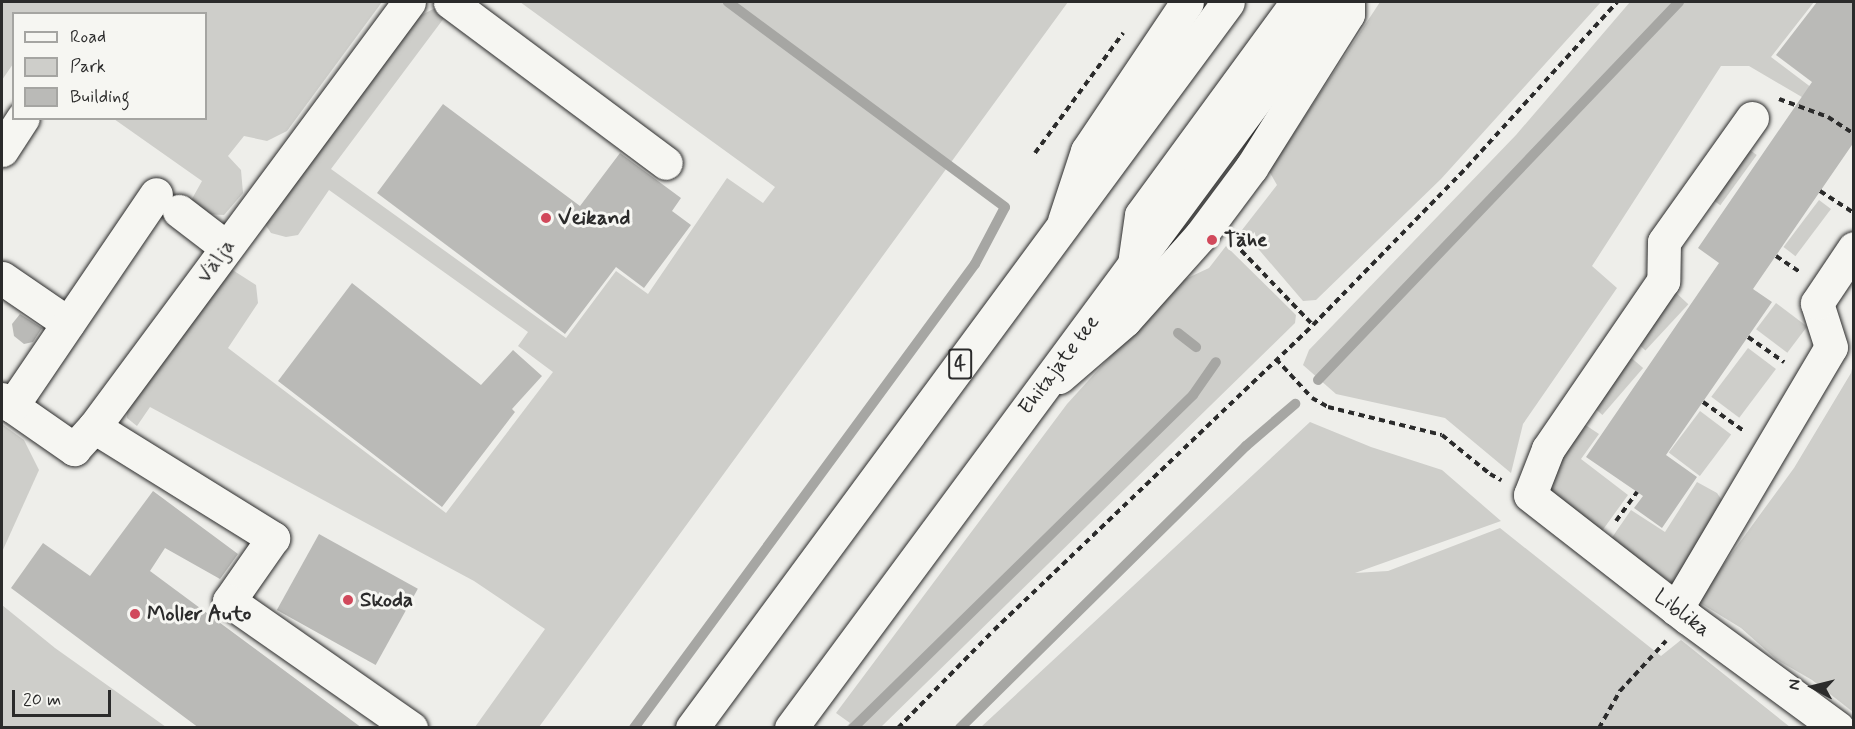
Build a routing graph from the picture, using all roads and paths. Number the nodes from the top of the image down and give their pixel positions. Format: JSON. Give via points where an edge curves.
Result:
{"nodes":[{"id":1,"x":409,"y":2,"type":"edge"},
{"id":2,"x":450,"y":2,"type":"edge"},
{"id":3,"x":1187,"y":2,"type":"edge"},
{"id":4,"x":1228,"y":2,"type":"edge"},
{"id":5,"x":1297,"y":2,"type":"edge"},
{"id":6,"x":1328,"y":2,"type":"edge"},
{"id":7,"x":1348,"y":2,"type":"edge"},
{"id":8,"x":1617,"y":2,"type":"edge"},
{"id":9,"x":1125,"y":30,"type":"dead end"},
{"id":10,"x":1752,"y":118,"type":"joint"},
{"id":11,"x":22,"y":120,"type":"edge"},
{"id":12,"x":1854,"y":134,"type":"edge"},
{"id":13,"x":2,"y":150,"type":"edge"},
{"id":14,"x":1035,"y":153,"type":"dead end"},
{"id":15,"x":666,"y":163,"type":"dead end"},
{"id":16,"x":1820,"y":191,"type":"dead end"},
{"id":17,"x":1854,"y":213,"type":"edge"},
{"id":18,"x":1063,"y":225,"type":"junction"},
{"id":19,"x":1232,"y":241,"type":"dead end"},
{"id":20,"x":226,"y":247,"type":"junction"},
{"id":21,"x":1854,"y":248,"type":"edge"},
{"id":22,"x":1134,"y":264,"type":"junction"},
{"id":23,"x":2,"y":278,"type":"edge"},
{"id":24,"x":68,"y":322,"type":"junction"},
{"id":25,"x":1313,"y":325,"type":"junction"},
{"id":26,"x":1748,"y":337,"type":"dead end"},
{"id":27,"x":1276,"y":359,"type":"junction"},
{"id":28,"x":1812,"y":381,"type":"junction"},
{"id":29,"x":1033,"y":400,"type":"junction"},
{"id":30,"x":1703,"y":402,"type":"dead end"},
{"id":31,"x":7,"y":403,"type":"edge"},
{"id":32,"x":94,"y":427,"type":"junction"},
{"id":33,"x":1771,"y":450,"type":"junction"},
{"id":34,"x":1530,"y":495,"type":"junction"},
{"id":35,"x":1682,"y":613,"type":"junction"},
{"id":36,"x":411,"y":728,"type":"edge"},
{"id":37,"x":692,"y":728,"type":"edge"},
{"id":38,"x":791,"y":728,"type":"edge"},
{"id":39,"x":898,"y":728,"type":"edge"},
{"id":40,"x":1599,"y":728,"type":"edge"},
{"id":41,"x":1838,"y":728,"type":"edge"}],
"edges":[{"from":1,"to":20,"type":"main road","name":"Välja"},
{"from":2,"to":15,"type":"main road"},
{"from":3,"to":18,"type":"main road","via":[[1087,151]]},
{"from":4,"to":18,"type":"main road","number":"4"},
{"from":5,"to":22,"type":"main road","via":[[1141,215]]},
{"from":6,"to":22,"type":"main road","name":"Ehitajate tee"},
{"from":7,"to":29,"type":"main road","via":[[1348,14],[1251,168],[1201,235],[1125,320]]},
{"from":8,"to":25,"type":"path","via":[[1467,167]]},
{"from":9,"to":14,"type":"path"},
{"from":10,"to":12,"type":"path","via":[[1770,99],[1785,99],[1828,117]]},
{"from":10,"to":34,"type":"main road","via":[[1664,242],[1663,281],[1548,449]]},
{"from":11,"to":13,"type":"main road"},
{"from":16,"to":17,"type":"path"},
{"from":18,"to":37,"type":"main road","number":"4"},
{"from":19,"to":25,"type":"path"},
{"from":20,"to":24,"type":"main road","via":[[167,203]]},
{"from":20,"to":32,"type":"main road","name":"Välja"},
{"from":21,"to":28,"type":"main road","via":[[1817,303],[1831,347]]},
{"from":22,"to":29,"type":"main road","name":"Ehitajate tee"},
{"from":23,"to":24,"type":"main road"},
{"from":24,"to":31,"type":"main road"},
{"from":25,"to":27,"type":"path"},
{"from":26,"to":28,"type":"path"},
{"from":27,"to":34,"type":"path","via":[[1312,398],[1328,406],[1442,435],[1491,474]]},
{"from":27,"to":39,"type":"path","via":[[994,630]]},
{"from":28,"to":33,"type":"main road"},
{"from":29,"to":38,"type":"main road","name":"Ehitajate tee"},
{"from":30,"to":33,"type":"path"},
{"from":31,"to":32,"type":"main road","name":"Välja","via":[[74,449]]},
{"from":32,"to":36,"type":"main road","via":[[273,538],[229,601]]},
{"from":33,"to":35,"type":"main road"},
{"from":34,"to":35,"type":"main road","name":"Liblika"},
{"from":35,"to":40,"type":"path","via":[[1620,691]]},
{"from":35,"to":41,"type":"main road","name":"Liblika"}]}
